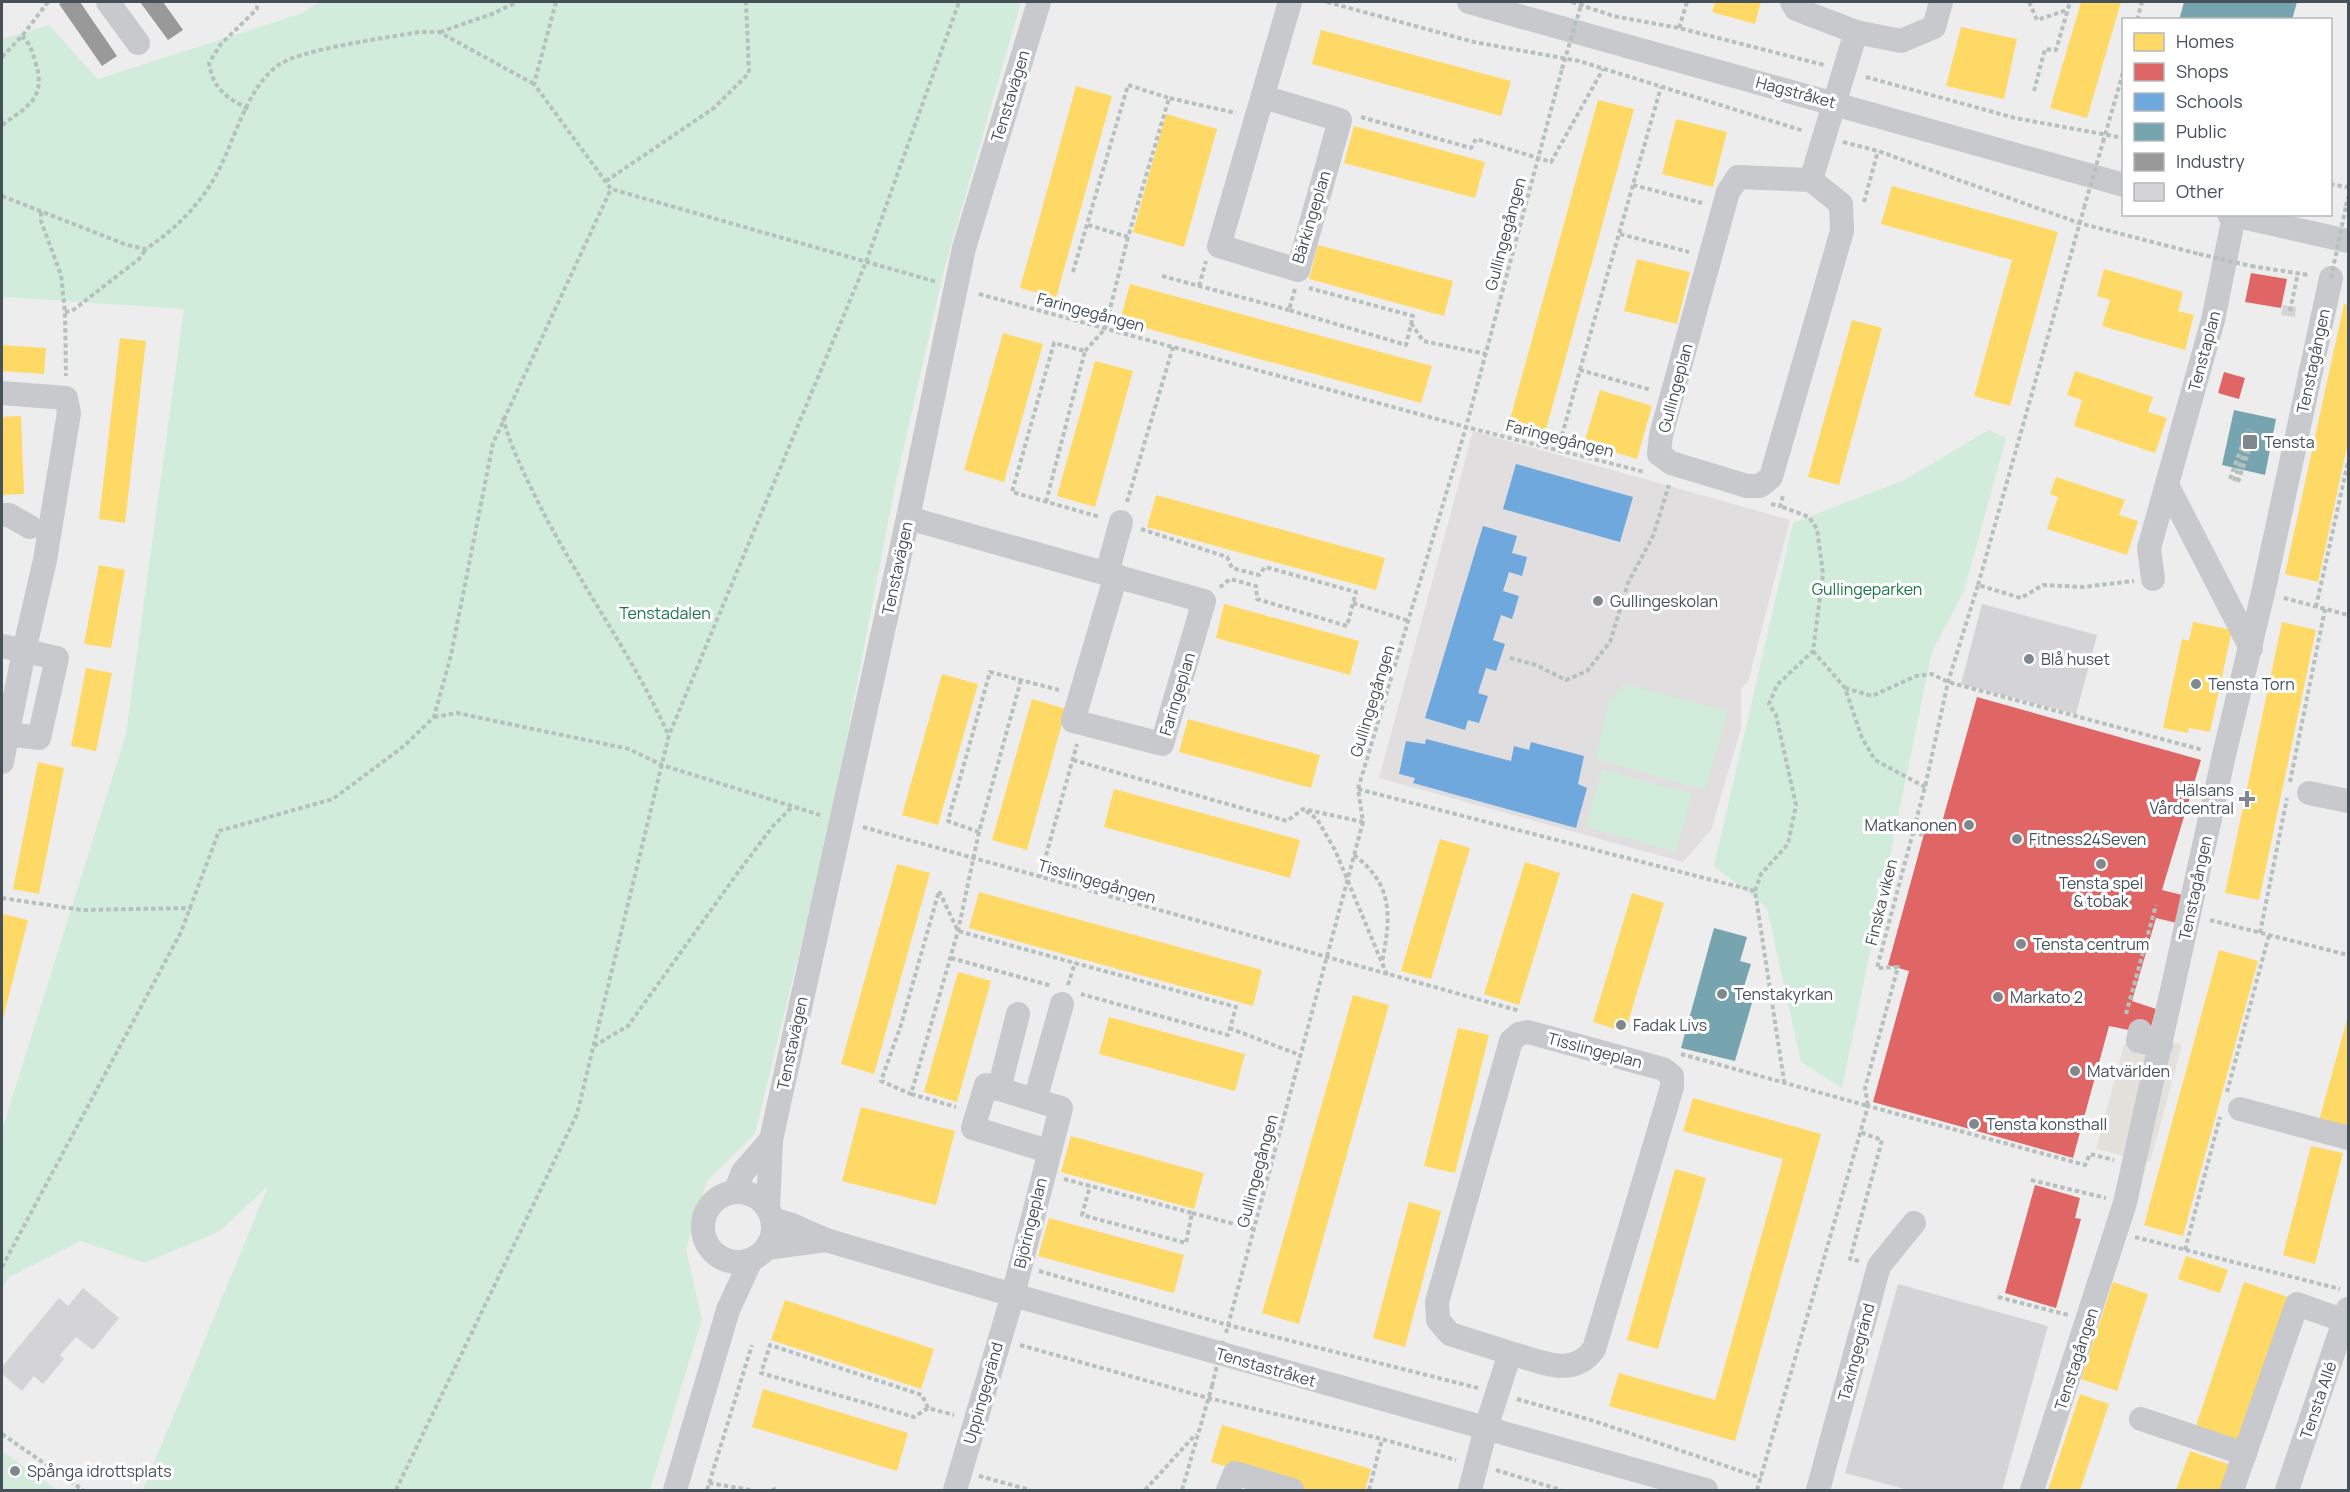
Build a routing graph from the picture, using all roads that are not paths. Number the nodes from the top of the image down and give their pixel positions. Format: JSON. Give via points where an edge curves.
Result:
{"nodes":[{"id":1,"x":108,"y":2,"type":"edge"},
{"id":2,"x":1039,"y":2,"type":"edge"},
{"id":3,"x":1290,"y":2,"type":"edge"},
{"id":4,"x":1468,"y":2,"type":"edge"},
{"id":5,"x":1792,"y":2,"type":"edge"},
{"id":6,"x":1941,"y":2,"type":"edge"},
{"id":7,"x":1856,"y":32,"type":"junction"},
{"id":8,"x":138,"y":43,"type":"dead end"},
{"id":9,"x":1834,"y":102,"type":"junction"},
{"id":10,"x":1260,"y":108,"type":"junction"},
{"id":11,"x":1811,"y":180,"type":"junction"},
{"id":12,"x":2122,"y":183,"type":"edge"},
{"id":13,"x":2231,"y":216,"type":"edge"},
{"id":14,"x":2235,"y":216,"type":"edge"},
{"id":15,"x":2349,"y":242,"type":"edge"},
{"id":16,"x":2321,"y":277,"type":"road end"},
{"id":17,"x":2,"y":393,"type":"edge"},
{"id":18,"x":2167,"y":485,"type":"junction"},
{"id":19,"x":2,"y":515,"type":"edge"},
{"id":20,"x":908,"y":518,"type":"junction"},
{"id":21,"x":1121,"y":522,"type":"road end"},
{"id":22,"x":30,"y":527,"type":"dead end"},
{"id":23,"x":1111,"y":574,"type":"junction"},
{"id":24,"x":2153,"y":579,"type":"road end"},
{"id":25,"x":13,"y":648,"type":"edge"},
{"id":26,"x":2251,"y":648,"type":"junction"},
{"id":27,"x":8,"y":734,"type":"junction"},
{"id":28,"x":2,"y":762,"type":"edge"},
{"id":29,"x":2309,"y":793,"type":"dead end"},
{"id":30,"x":2349,"y":801,"type":"edge"},
{"id":31,"x":1064,"y":997,"type":"road end"},
{"id":32,"x":1018,"y":1014,"type":"dead end"},
{"id":33,"x":2133,"y":1024,"type":"road end"},
{"id":34,"x":2161,"y":1046,"type":"junction"},
{"id":35,"x":999,"y":1089,"type":"junction"},
{"id":36,"x":1035,"y":1100,"type":"junction"},
{"id":37,"x":2240,"y":1109,"type":"dead end"},
{"id":38,"x":2349,"y":1138,"type":"edge"},
{"id":39,"x":771,"y":1140,"type":"junction"},
{"id":40,"x":1046,"y":1162,"type":"junction"},
{"id":41,"x":735,"y":1192,"type":"junction"},
{"id":42,"x":770,"y":1215,"type":"junction"},
{"id":43,"x":1914,"y":1224,"type":"dead end"},
{"id":44,"x":826,"y":1240,"type":"junction"},
{"id":45,"x":716,"y":1254,"type":"junction"},
{"id":46,"x":758,"y":1254,"type":"junction"},
{"id":47,"x":1013,"y":1295,"type":"junction"},
{"id":48,"x":728,"y":1310,"type":"junction"},
{"id":49,"x":2347,"y":1315,"type":"edge"},
{"id":50,"x":1510,"y":1353,"type":"junction"},
{"id":51,"x":2141,"y":1419,"type":"dead end"},
{"id":52,"x":1486,"y":1428,"type":"junction"},
{"id":53,"x":2245,"y":1454,"type":"junction"},
{"id":54,"x":958,"y":1481,"type":"edge"},
{"id":55,"x":675,"y":1491,"type":"edge"},
{"id":56,"x":1228,"y":1491,"type":"edge"},
{"id":57,"x":1292,"y":1491,"type":"edge"},
{"id":58,"x":1470,"y":1491,"type":"edge"},
{"id":59,"x":1706,"y":1491,"type":"edge"},
{"id":60,"x":1818,"y":1491,"type":"edge"},
{"id":61,"x":2032,"y":1491,"type":"edge"},
{"id":62,"x":2232,"y":1491,"type":"edge"},
{"id":63,"x":2287,"y":1491,"type":"edge"}],
"edges":[{"from":1,"to":8,"type":"street"},
{"from":2,"to":20,"type":"street","name":"Tenstavägen","via":[[964,248]]},
{"from":3,"to":10,"type":"street","name":"Bärkingeplan"},
{"from":4,"to":9,"type":"street","name":"Hagstråket"},
{"from":5,"to":7,"type":"street","via":[[1796,9]]},
{"from":6,"to":7,"type":"street","via":[[1934,27],[1901,41]]},
{"from":7,"to":9,"type":"street"},
{"from":9,"to":11,"type":"street"},
{"from":9,"to":12,"type":"street","name":"Hagstråket"},
{"from":10,"to":10,"type":"street","name":"Bärkingeplan","via":[[1219,246],[1297,277],[1340,120]]},
{"from":11,"to":11,"type":"street","name":"Gullingeplan","via":[[1738,177],[1728,192],[1659,454],[1676,465],[1747,486],[1760,486],[1771,477],[1842,231],[1841,204]]},
{"from":13,"to":18,"type":"street","name":"Tenstaplan","via":[[2213,320]]},
{"from":14,"to":15,"type":"street"},
{"from":16,"to":26,"type":"street","name":"Tenstagången"},
{"from":17,"to":25,"type":"street","via":[[66,398],[69,413],[45,560]]},
{"from":18,"to":24,"type":"street","name":"Tenstaplan","via":[[2149,548]]},
{"from":18,"to":26,"type":"street"},
{"from":19,"to":22,"type":"street"},
{"from":20,"to":23,"type":"street"},
{"from":20,"to":39,"type":"street","name":"Tenstavägen"},
{"from":21,"to":23,"type":"street"},
{"from":23,"to":23,"type":"street","name":"Faringeplan","via":[[1204,602],[1162,744],[1073,721]]},
{"from":25,"to":27,"type":"street"},
{"from":25,"to":27,"type":"street","via":[[57,658],[39,738]]},
{"from":26,"to":34,"type":"street","name":"Tenstagången"},
{"from":27,"to":28,"type":"street"},
{"from":29,"to":30,"type":"street"},
{"from":31,"to":36,"type":"street"},
{"from":32,"to":35,"type":"street"},
{"from":33,"to":34,"type":"street","via":[[2138,1041]]},
{"from":34,"to":61,"type":"street","name":"Tenstagången","via":[[2117,1233]]},
{"from":35,"to":36,"type":"street","name":"Björingeplan"},
{"from":35,"to":40,"type":"street","via":[[987,1085],[973,1128]]},
{"from":36,"to":40,"type":"street","name":"Björingeplan","via":[[1061,1108]]},
{"from":37,"to":38,"type":"street"},
{"from":39,"to":41,"type":"street","name":"Tenstavägen","via":[[742,1172]]},
{"from":39,"to":42,"type":"street","name":"Tenstavägen"},
{"from":40,"to":47,"type":"street","name":"Björingeplan"},
{"from":41,"to":42,"type":"street","via":[[754,1196]]},
{"from":41,"to":45,"type":"street","via":[[715,1200],[704,1218],[705,1239]]},
{"from":42,"to":44,"type":"street","name":"Tenstastråket"},
{"from":42,"to":46,"type":"street","via":[[773,1230]]},
{"from":43,"to":60,"type":"street","name":"Taxingegränd","via":[[1879,1266],[1861,1377]]},
{"from":44,"to":46,"type":"street","name":"Tenstastråket"},
{"from":44,"to":47,"type":"street","name":"Tenstastråket"},
{"from":45,"to":46,"type":"street","via":[[732,1262]]},
{"from":45,"to":48,"type":"street"},
{"from":46,"to":48,"type":"street"},
{"from":47,"to":52,"type":"street","name":"Tenstastråket"},
{"from":47,"to":54,"type":"street","name":"Uppingegränd"},
{"from":48,"to":55,"type":"street"},
{"from":49,"to":53,"type":"street","via":[[2297,1304]]},
{"from":49,"to":63,"type":"street","name":"Tensta Allé"},
{"from":50,"to":50,"type":"street","name":"Tisslingeplan","via":[[1564,1367],[1586,1360],[1594,1349],[1672,1087],[1672,1076],[1663,1069],[1528,1032],[1511,1041],[1437,1302],[1438,1320],[1450,1334]]},
{"from":50,"to":52,"type":"street"},
{"from":51,"to":53,"type":"street"},
{"from":52,"to":58,"type":"street"},
{"from":52,"to":59,"type":"street","name":"Tenstastråket"},
{"from":53,"to":62,"type":"street"},
{"from":56,"to":57,"type":"street","via":[[1235,1473]]}]}
